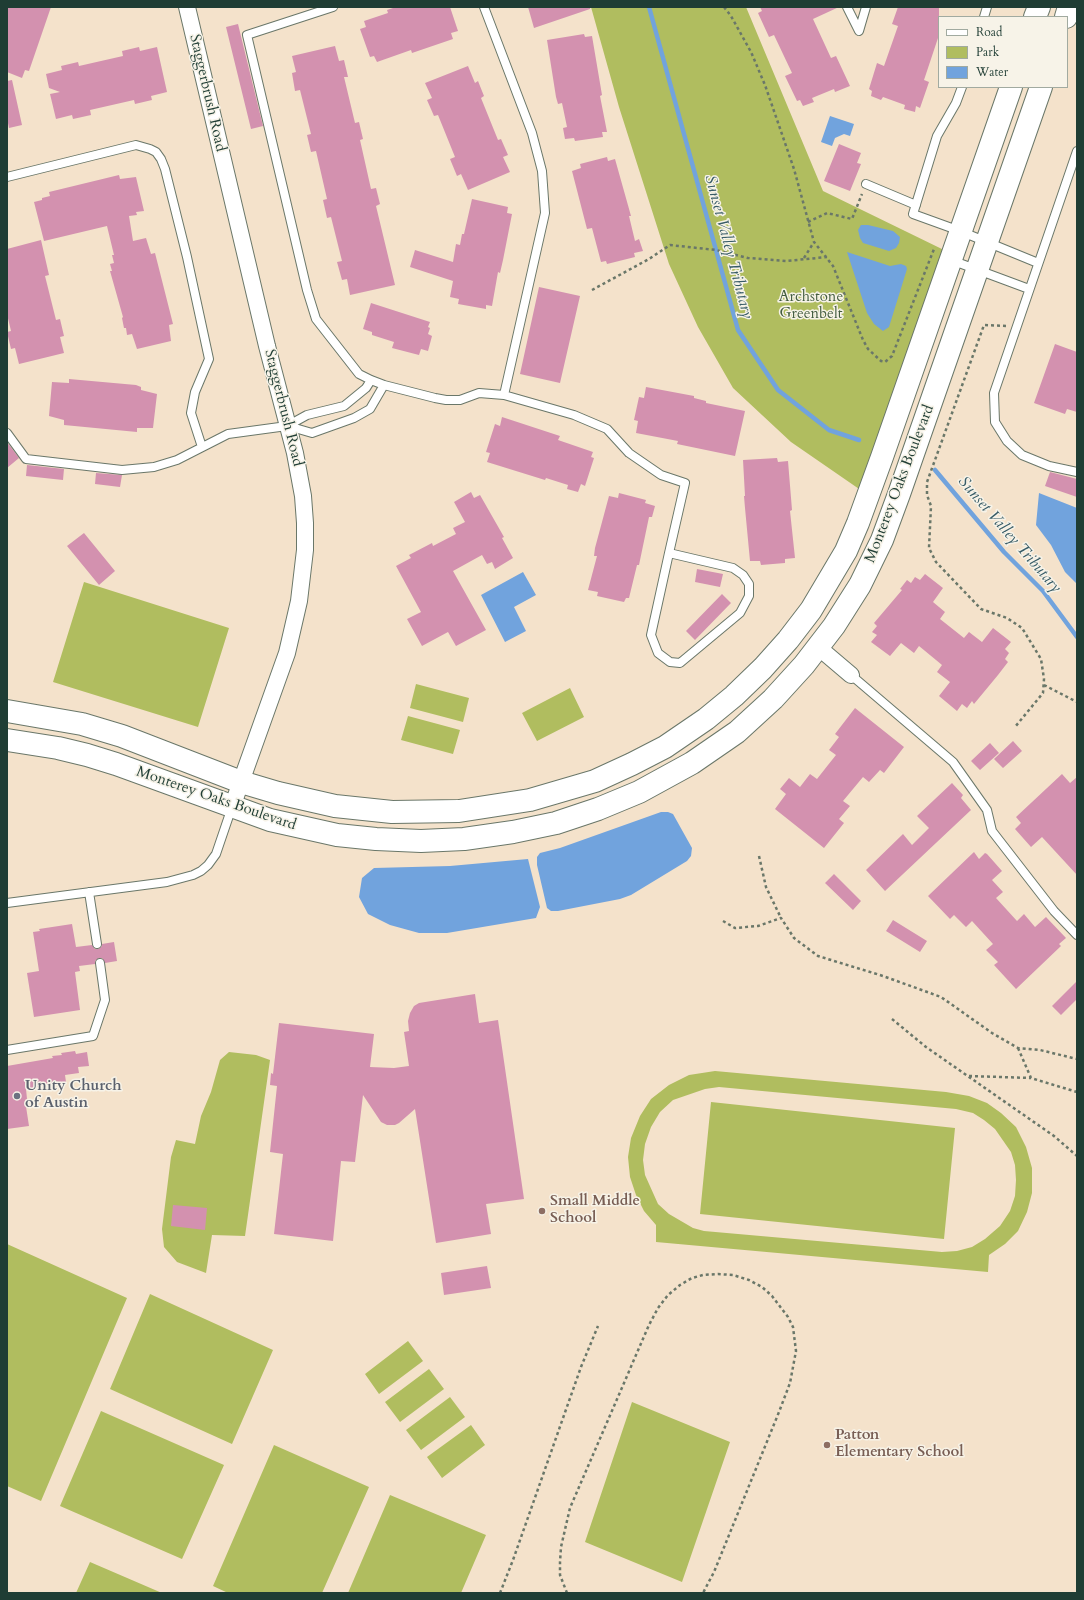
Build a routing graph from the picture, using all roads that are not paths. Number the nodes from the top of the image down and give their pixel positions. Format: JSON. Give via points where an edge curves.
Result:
{"nodes":[{"id":1,"x":187,"y":7,"type":"edge"},
{"id":2,"x":333,"y":7,"type":"edge"},
{"id":3,"x":484,"y":7,"type":"edge"},
{"id":4,"x":847,"y":7,"type":"edge"},
{"id":5,"x":866,"y":7,"type":"edge"},
{"id":6,"x":962,"y":88,"type":"edge"},
{"id":7,"x":1011,"y":88,"type":"edge"},
{"id":8,"x":1041,"y":88,"type":"edge"},
{"id":9,"x":1077,"y":151,"type":"edge"},
{"id":10,"x":7,"y":177,"type":"edge"},
{"id":11,"x":866,"y":184,"type":"road end"},
{"id":12,"x":916,"y":205,"type":"junction"},
{"id":13,"x":960,"y":231,"type":"junction"},
{"id":14,"x":987,"y":242,"type":"junction"},
{"id":15,"x":942,"y":254,"type":"junction"},
{"id":16,"x":1038,"y":263,"type":"junction"},
{"id":17,"x":977,"y":269,"type":"junction"},
{"id":18,"x":1030,"y":289,"type":"junction"},
{"id":19,"x":371,"y":380,"type":"junction"},
{"id":20,"x":384,"y":385,"type":"junction"},
{"id":21,"x":504,"y":395,"type":"junction"},
{"id":22,"x":287,"y":426,"type":"junction"},
{"id":23,"x":7,"y":433,"type":"edge"},
{"id":24,"x":202,"y":447,"type":"junction"},
{"id":25,"x":1077,"y":472,"type":"edge"},
{"id":26,"x":669,"y":554,"type":"junction"},
{"id":27,"x":818,"y":647,"type":"junction"},
{"id":28,"x":851,"y":675,"type":"joint"},
{"id":29,"x":7,"y":710,"type":"edge"},
{"id":30,"x":7,"y":740,"type":"edge"},
{"id":31,"x":241,"y":782,"type":"junction"},
{"id":32,"x":232,"y":807,"type":"junction"},
{"id":33,"x":89,"y":892,"type":"junction"},
{"id":34,"x":7,"y":903,"type":"edge"},
{"id":35,"x":1077,"y":935,"type":"edge"},
{"id":36,"x":97,"y":944,"type":"dead end"},
{"id":37,"x":100,"y":963,"type":"dead end"},
{"id":38,"x":7,"y":1050,"type":"edge"}],
"edges":[{"from":1,"to":22,"type":"street","name":"Staggerbrush Road"},
{"from":2,"to":19,"type":"lane","via":[[247,35],[316,319],[359,374]]},
{"from":3,"to":21,"type":"lane","via":[[532,133],[542,171],[545,213]]},
{"from":4,"to":5,"type":"lane","via":[[859,31]]},
{"from":6,"to":12,"type":"lane","via":[[937,136]]},
{"from":7,"to":13,"type":"street","name":"Monterey Oaks Boulevard"},
{"from":8,"to":14,"type":"street","name":"Monterey Oaks Boulevard"},
{"from":9,"to":16,"type":"lane"},
{"from":10,"to":24,"type":"lane","via":[[136,145],[156,152],[165,169],[209,359],[195,392],[191,413]]},
{"from":11,"to":12,"type":"lane"},
{"from":12,"to":13,"type":"lane","via":[[913,214]]},
{"from":13,"to":14,"type":"lane"},
{"from":13,"to":15,"type":"street","name":"Monterey Oaks Boulevard"},
{"from":14,"to":16,"type":"lane"},
{"from":14,"to":17,"type":"street","name":"Monterey Oaks Boulevard"},
{"from":15,"to":17,"type":"lane"},
{"from":15,"to":31,"type":"street","name":"Monterey Oaks Boulevard","via":[[882,457],[846,551],[811,610],[788,640],[740,691],[706,719],[665,747],[601,778],[530,800],[500,806],[459,811],[392,812],[335,806]]},
{"from":16,"to":18,"type":"lane"},
{"from":17,"to":18,"type":"lane"},
{"from":17,"to":27,"type":"street","name":"Monterey Oaks Boulevard","via":[[882,540],[860,585]]},
{"from":18,"to":25,"type":"lane","via":[[994,393],[995,422],[1007,441],[1022,455],[1050,466]]},
{"from":19,"to":20,"type":"lane"},
{"from":19,"to":22,"type":"lane","via":[[366,388],[344,406],[307,415]]},
{"from":20,"to":21,"type":"lane","via":[[446,400],[460,400],[479,393]]},
{"from":20,"to":22,"type":"lane","via":[[370,409],[354,418],[312,433]]},
{"from":21,"to":26,"type":"lane","via":[[574,415],[607,429],[629,453],[660,475],[685,483]]},
{"from":22,"to":24,"type":"lane","via":[[228,434]]},
{"from":22,"to":31,"type":"street","name":"Staggerbrush Road","via":[[303,496],[305,523],[305,550],[299,601],[286,653]]},
{"from":23,"to":24,"type":"lane","via":[[26,459],[122,470],[154,467],[177,460]]},
{"from":26,"to":26,"type":"lane","via":[[650,635],[658,654],[670,662],[680,663],[740,613],[748,596],[749,584],[743,575],[732,568]]},
{"from":27,"to":28,"type":"street"},
{"from":27,"to":32,"type":"street","name":"Monterey Oaks Boulevard","via":[[804,665],[736,732],[702,756],[639,792],[556,823],[464,839],[376,840],[303,828]]},
{"from":28,"to":35,"type":"lane","via":[[952,762],[987,810],[992,830],[1054,911]]},
{"from":29,"to":31,"type":"street","name":"Monterey Oaks Boulevard","via":[[122,736]]},
{"from":30,"to":32,"type":"street","name":"Monterey Oaks Boulevard","via":[[87,755]]},
{"from":31,"to":32,"type":"street","name":"Staggerbrush Road"},
{"from":32,"to":33,"type":"lane","via":[[216,854],[201,871],[183,879]]},
{"from":33,"to":34,"type":"lane"},
{"from":33,"to":36,"type":"lane"},
{"from":37,"to":38,"type":"lane","via":[[106,1000],[93,1036]]}]}
